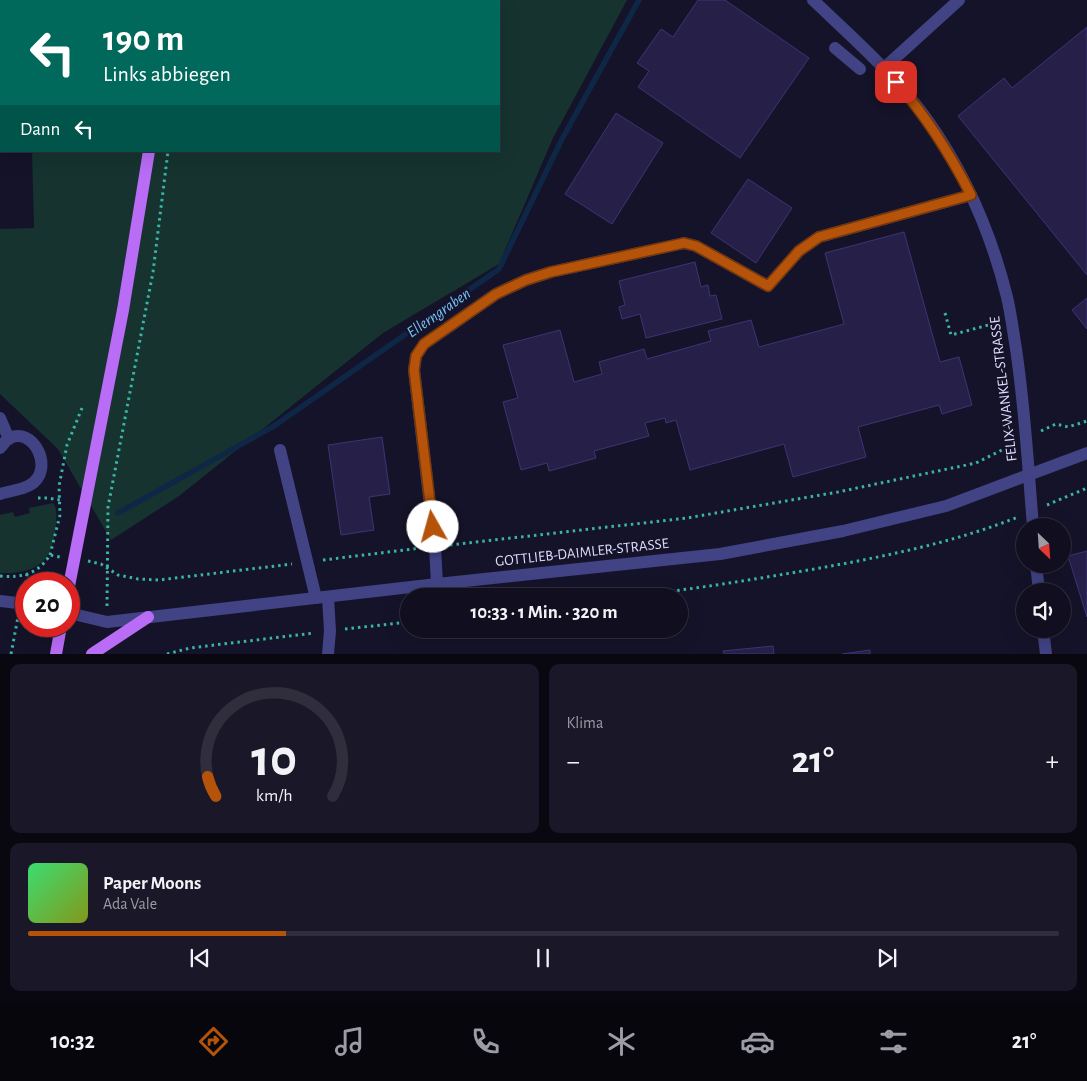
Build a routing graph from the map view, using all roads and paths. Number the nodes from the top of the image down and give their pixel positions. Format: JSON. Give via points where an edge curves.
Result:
{"nodes":[{"id":1,"x":813,"y":0,"type":"edge"},
{"id":2,"x":959,"y":0,"type":"edge"},
{"id":3,"x":836,"y":48,"type":"dead end"},
{"id":4,"x":883,"y":68,"type":"junction"},
{"id":5,"x":860,"y":69,"type":"dead end"},
{"id":6,"x":149,"y":152,"type":"edge"},
{"id":7,"x":168,"y":152,"type":"edge"},
{"id":8,"x":971,"y":195,"type":"junction"},
{"id":9,"x":945,"y":313,"type":"dead end"},
{"id":10,"x":1011,"y":319,"type":"junction"},
{"id":11,"x":82,"y":408,"type":"dead end"},
{"id":12,"x":0,"y":418,"type":"edge"},
{"id":13,"x":1087,"y":421,"type":"edge"},
{"id":14,"x":1025,"y":439,"type":"junction"},
{"id":15,"x":4,"y":443,"type":"edge"},
{"id":16,"x":280,"y":450,"type":"dead end"},
{"id":17,"x":1087,"y":453,"type":"edge"},
{"id":18,"x":1029,"y":475,"type":"junction"},
{"id":19,"x":1087,"y":488,"type":"edge"},
{"id":20,"x":0,"y":494,"type":"edge"},
{"id":21,"x":1032,"y":511,"type":"junction"},
{"id":22,"x":1032,"y":518,"type":"edge"},
{"id":23,"x":435,"y":547,"type":"junction"},
{"id":24,"x":50,"y":555,"type":"junction"},
{"id":25,"x":74,"y":559,"type":"junction"},
{"id":26,"x":307,"y":562,"type":"junction"},
{"id":27,"x":108,"y":569,"type":"junction"},
{"id":28,"x":72,"y":572,"type":"edge"},
{"id":29,"x":0,"y":576,"type":"edge"},
{"id":30,"x":437,"y":584,"type":"junction"},
{"id":31,"x":688,"y":590,"type":"edge"},
{"id":32,"x":322,"y":597,"type":"junction"},
{"id":33,"x":0,"y":600,"type":"edge"},
{"id":34,"x":15,"y":602,"type":"edge"},
{"id":35,"x":80,"y":616,"type":"edge"},
{"id":36,"x":148,"y":617,"type":"junction"},
{"id":37,"x":107,"y":622,"type":"junction"},
{"id":38,"x":400,"y":623,"type":"edge"},
{"id":39,"x":330,"y":631,"type":"junction"},
{"id":40,"x":15,"y":637,"type":"edge"},
{"id":41,"x":59,"y":637,"type":"edge"},
{"id":42,"x":1044,"y":638,"type":"edge"},
{"id":43,"x":11,"y":654,"type":"edge"},
{"id":44,"x":56,"y":654,"type":"edge"},
{"id":45,"x":92,"y":654,"type":"edge"},
{"id":46,"x":167,"y":654,"type":"edge"},
{"id":47,"x":328,"y":654,"type":"edge"},
{"id":48,"x":1046,"y":654,"type":"edge"}],
"edges":[{"from":1,"to":4,"type":"street","name":"FELIX-WANKEL-STRASSE"},
{"from":2,"to":4,"type":"street"},
{"from":3,"to":5,"type":"street"},
{"from":4,"to":8,"type":"street","name":"FELIX-WANKEL-STRASSE","via":[[925,116],[956,164]]},
{"from":6,"to":25,"type":"main road","via":[[123,310]]},
{"from":7,"to":27,"type":"path","via":[[153,272],[108,507]]},
{"from":8,"to":10,"type":"street","name":"FELIX-WANKEL-STRASSE","via":[[999,269]]},
{"from":8,"to":23,"type":"street","via":[[819,237],[799,251],[768,286],[696,246],[684,243],[551,272],[496,294],[424,344],[416,356],[414,370]]},
{"from":9,"to":10,"type":"path","via":[[951,335]]},
{"from":10,"to":14,"type":"street","name":"FELIX-WANKEL-STRASSE"},
{"from":11,"to":24,"type":"path","via":[[67,445],[59,486],[60,514]]},
{"from":12,"to":15,"type":"street"},
{"from":13,"to":14,"type":"path","via":[[1068,427],[1056,424]]},
{"from":14,"to":18,"type":"street","name":"FELIX-WANKEL-STRASSE"},
{"from":14,"to":23,"type":"path","via":[[976,462],[838,492],[687,518]]},
{"from":15,"to":20,"type":"street","via":[[17,437],[26,438],[40,452],[42,469],[31,485]]},
{"from":16,"to":26,"type":"street"},
{"from":17,"to":18,"type":"street","name":"GOTTLIEB-DAIMLER-STRASSE"},
{"from":18,"to":21,"type":"street","name":"FELIX-WANKEL-STRASSE"},
{"from":18,"to":30,"type":"street","name":"GOTTLIEB-DAIMLER-STRASSE","via":[[946,506],[843,531],[720,554]]},
{"from":19,"to":21,"type":"path"},
{"from":21,"to":22,"type":"street","name":"FELIX-WANKEL-STRASSE"},
{"from":21,"to":31,"type":"path","via":[[984,530],[873,558]]},
{"from":23,"to":26,"type":"path"},
{"from":23,"to":30,"type":"street"},
{"from":24,"to":25,"type":"path"},
{"from":24,"to":29,"type":"path","via":[[43,565],[27,574]]},
{"from":25,"to":27,"type":"path","via":[[101,564]]},
{"from":25,"to":28,"type":"main road"},
{"from":26,"to":27,"type":"path","via":[[160,580],[118,575]]},
{"from":26,"to":32,"type":"street"},
{"from":27,"to":37,"type":"path"},
{"from":30,"to":32,"type":"street","name":"GOTTLIEB-DAIMLER-STRASSE"},
{"from":32,"to":36,"type":"street","name":"GOTTLIEB-DAIMLER-STRASSE"},
{"from":32,"to":39,"type":"street"},
{"from":33,"to":34,"type":"street"},
{"from":35,"to":37,"type":"street","name":"GOTTLIEB-DAIMLER-STRASSE"},
{"from":36,"to":37,"type":"street","name":"GOTTLIEB-DAIMLER-STRASSE"},
{"from":36,"to":45,"type":"main road"},
{"from":38,"to":39,"type":"path"},
{"from":39,"to":46,"type":"path","via":[[190,648]]},
{"from":39,"to":47,"type":"street"},
{"from":40,"to":43,"type":"path"},
{"from":41,"to":44,"type":"main road"},
{"from":42,"to":48,"type":"street"}]}
